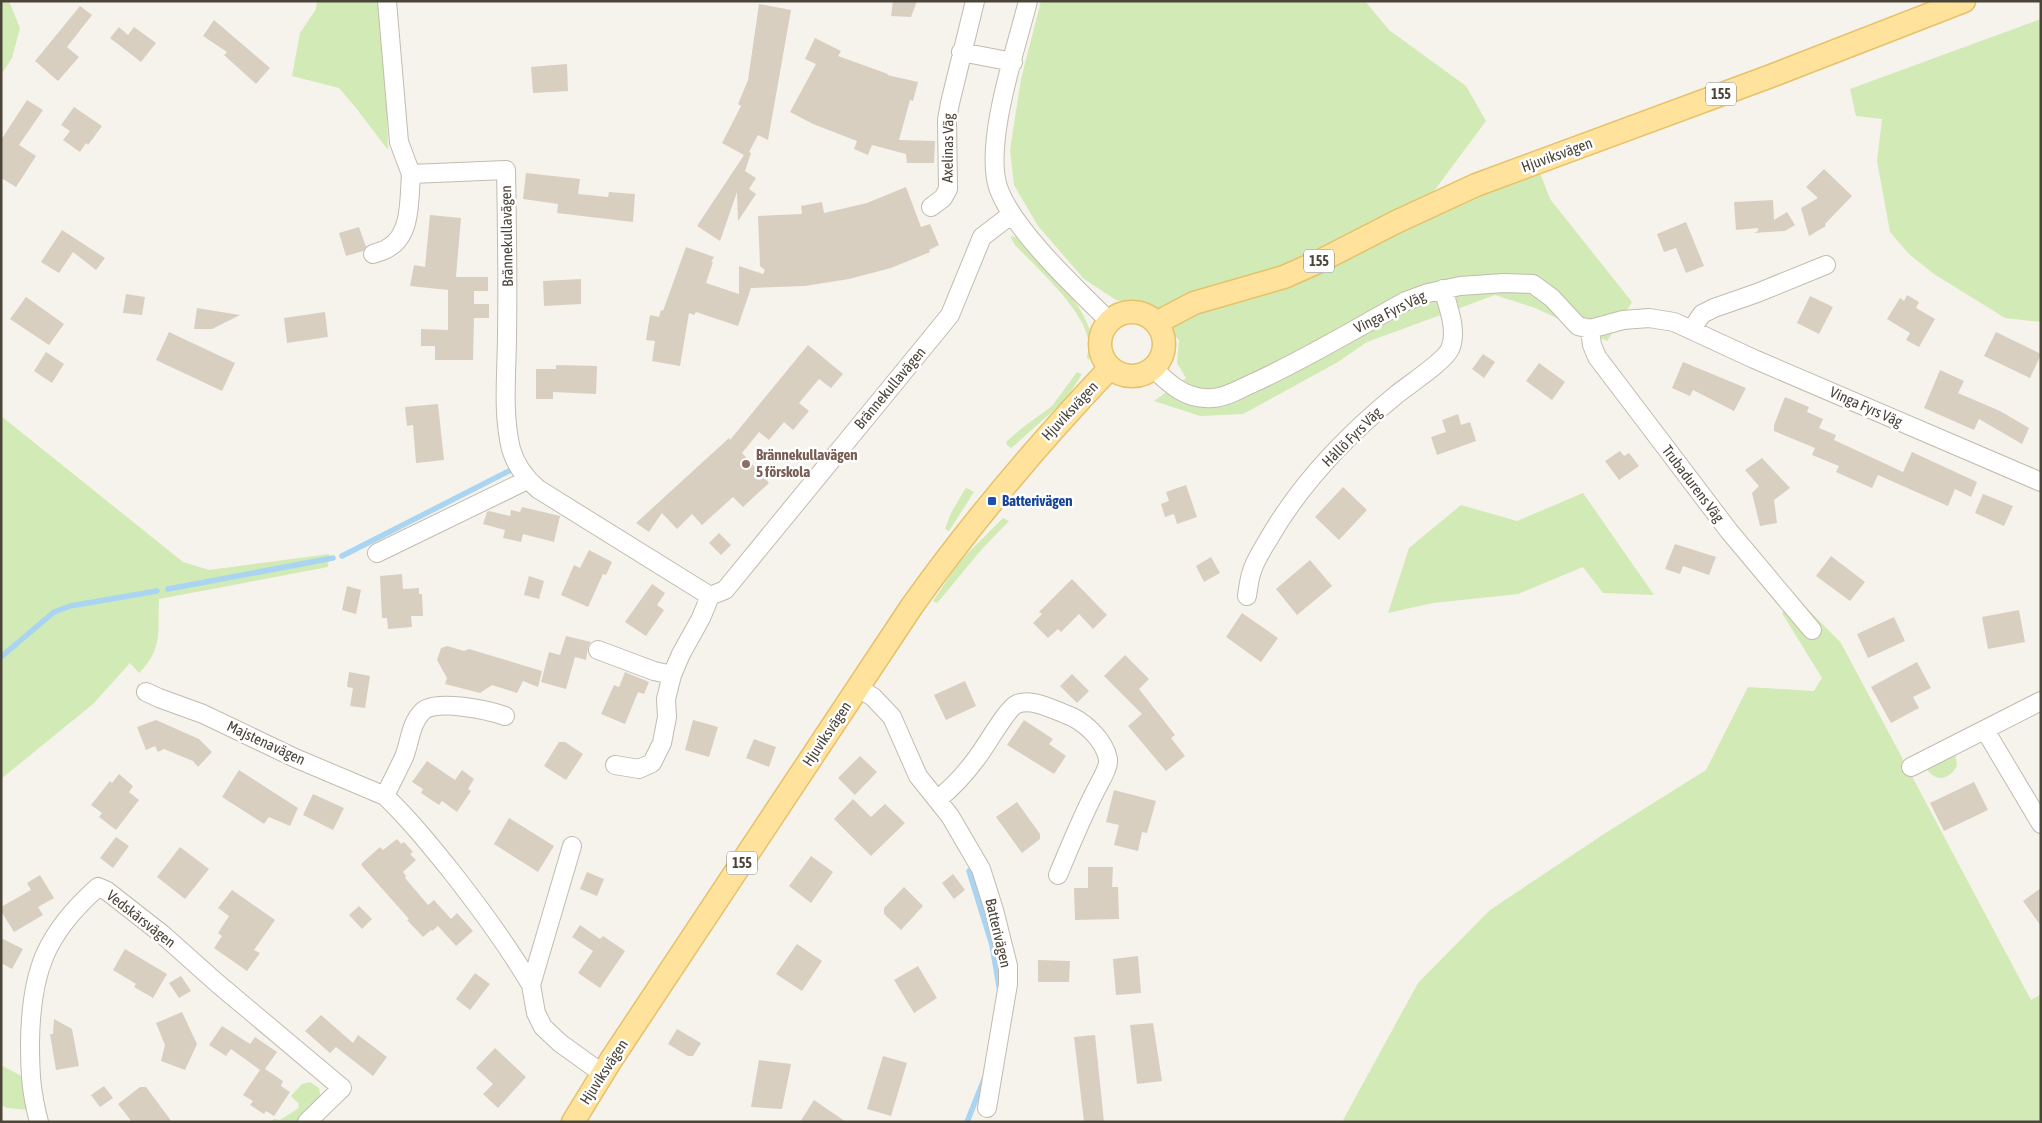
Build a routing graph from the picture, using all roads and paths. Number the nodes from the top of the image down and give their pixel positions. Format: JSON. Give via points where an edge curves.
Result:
{"nodes":[{"id":1,"x":387,"y":1,"type":"edge"},
{"id":2,"x":975,"y":1,"type":"edge"},
{"id":3,"x":1028,"y":1,"type":"edge"},
{"id":4,"x":1964,"y":1,"type":"edge"},
{"id":5,"x":961,"y":52,"type":"junction"},
{"id":6,"x":1013,"y":62,"type":"junction"},
{"id":7,"x":411,"y":174,"type":"junction"},
{"id":8,"x":931,"y":207,"type":"dead end"},
{"id":9,"x":1012,"y":214,"type":"junction"},
{"id":10,"x":373,"y":254,"type":"dead end"},
{"id":11,"x":1826,"y":265,"type":"dead end"},
{"id":12,"x":1443,"y":289,"type":"junction"},
{"id":13,"x":1109,"y":321,"type":"junction"},
{"id":14,"x":1156,"y":323,"type":"junction"},
{"id":15,"x":1590,"y":329,"type":"junction"},
{"id":16,"x":1692,"y":330,"type":"junction"},
{"id":17,"x":1110,"y":368,"type":"junction"},
{"id":18,"x":1153,"y":368,"type":"junction"},
{"id":19,"x":526,"y":478,"type":"junction"},
{"id":20,"x":2041,"y":482,"type":"edge"},
{"id":21,"x":377,"y":554,"type":"dead end"},
{"id":22,"x":710,"y":596,"type":"junction"},
{"id":23,"x":1247,"y":596,"type":"dead end"},
{"id":24,"x":1812,"y":630,"type":"dead end"},
{"id":25,"x":598,"y":650,"type":"dead end"},
{"id":26,"x":672,"y":675,"type":"junction"},
{"id":27,"x":858,"y":688,"type":"junction"},
{"id":28,"x":146,"y":692,"type":"dead end"},
{"id":29,"x":2041,"y":702,"type":"edge"},
{"id":30,"x":505,"y":716,"type":"dead end"},
{"id":31,"x":1985,"y":730,"type":"junction"},
{"id":32,"x":615,"y":765,"type":"dead end"},
{"id":33,"x":1912,"y":767,"type":"dead end"},
{"id":34,"x":385,"y":796,"type":"junction"},
{"id":35,"x":937,"y":800,"type":"junction"},
{"id":36,"x":2041,"y":824,"type":"edge"},
{"id":37,"x":572,"y":846,"type":"dead end"},
{"id":38,"x":1058,"y":875,"type":"dead end"},
{"id":39,"x":531,"y":984,"type":"junction"},
{"id":40,"x":603,"y":1074,"type":"junction"},
{"id":41,"x":987,"y":1108,"type":"dead end"},
{"id":42,"x":39,"y":1122,"type":"edge"},
{"id":43,"x":307,"y":1122,"type":"edge"},
{"id":44,"x":572,"y":1122,"type":"edge"}],
"edges":[{"from":1,"to":7,"type":"street","via":[[398,133],[402,154]]},
{"from":2,"to":5,"type":"street","name":"Axelinas Väg"},
{"from":3,"to":6,"type":"street"},
{"from":4,"to":14,"type":"main road","name":"Hjuviksvägen","number":"155","via":[[1476,185],[1284,277],[1194,302]]},
{"from":5,"to":6,"type":"street"},
{"from":5,"to":8,"type":"street","name":"Axelinas Väg","via":[[947,120],[948,189],[943,198]]},
{"from":6,"to":9,"type":"street","via":[[994,154],[998,186]]},
{"from":7,"to":10,"type":"street","via":[[405,227],[401,236],[388,249]]},
{"from":7,"to":19,"type":"street","name":"Brännekullavägen","via":[[506,170],[508,429],[511,449]]},
{"from":9,"to":13,"type":"street","via":[[1048,258]]},
{"from":9,"to":22,"type":"street","name":"Brännekullavägen","via":[[982,237],[950,315],[725,590]]},
{"from":11,"to":16,"type":"street","via":[[1714,308],[1702,314]]},
{"from":12,"to":15,"type":"street","name":"Vinga Fyrs Väg","via":[[1481,283],[1532,284],[1552,298],[1578,326]]},
{"from":12,"to":18,"type":"street","name":"Vinga Fyrs Väg","via":[[1406,301],[1275,373],[1223,396],[1212,398],[1186,394],[1174,388]]},
{"from":12,"to":23,"type":"street","name":"Hållö Fyrs Väg","via":[[1452,327],[1450,350],[1374,413],[1315,474],[1278,522],[1261,551],[1251,574]]},
{"from":13,"to":14,"type":"main road","via":[[1120,314],[1133,312],[1146,315]]},
{"from":13,"to":17,"type":"main road","name":"Hjuviksvägen","via":[[1099,344],[1101,355]]},
{"from":14,"to":18,"type":"main road","via":[[1164,344]]},
{"from":15,"to":16,"type":"street","name":"Vinga Fyrs Väg","via":[[1623,320],[1649,318],[1674,322]]},
{"from":15,"to":24,"type":"street","name":"Trubadurens Väg","via":[[1592,345],[1603,365],[1729,531]]},
{"from":16,"to":20,"type":"street","name":"Vinga Fyrs Väg"},
{"from":17,"to":18,"type":"main road","name":"Hjuviksvägen","via":[[1131,376]]},
{"from":17,"to":27,"type":"main road","name":"Hjuviksvägen","number":"155","via":[[1056,425],[964,535]]},
{"from":19,"to":21,"type":"street"},
{"from":19,"to":22,"type":"street","name":"Brännekullavägen","via":[[538,489]]},
{"from":22,"to":26,"type":"street"},
{"from":25,"to":26,"type":"street"},
{"from":26,"to":32,"type":"street","via":[[662,743],[652,763],[639,770]]},
{"from":27,"to":35,"type":"street","name":"Batterivägen","via":[[873,697],[892,717],[913,768]]},
{"from":27,"to":40,"type":"main road","name":"Hjuviksvägen","number":"155"},
{"from":28,"to":34,"type":"street","name":"Majstenavägen","via":[[203,714]]},
{"from":29,"to":31,"type":"street"},
{"from":30,"to":34,"type":"street","via":[[485,709],[434,705],[422,711]]},
{"from":31,"to":33,"type":"street"},
{"from":31,"to":36,"type":"street"},
{"from":34,"to":39,"type":"street","name":"Majstenavägen","via":[[486,916]]},
{"from":35,"to":38,"type":"street","via":[[962,776],[1017,704],[1042,705],[1070,715],[1088,727],[1100,741],[1108,760]]},
{"from":35,"to":41,"type":"street","name":"Batterivägen","via":[[981,869],[1008,966],[1003,1021]]},
{"from":37,"to":39,"type":"street","name":"Majstenavägen"},
{"from":39,"to":40,"type":"street","name":"Majstenavägen","via":[[536,1013],[544,1027],[560,1043]]},
{"from":40,"to":44,"type":"main road","name":"Hjuviksvägen","number":"155"},
{"from":42,"to":43,"type":"street","name":"Vedskärsvägen","via":[[30,1081],[31,1004],[38,969],[67,917],[98,887],[162,934],[342,1088]]}]}
